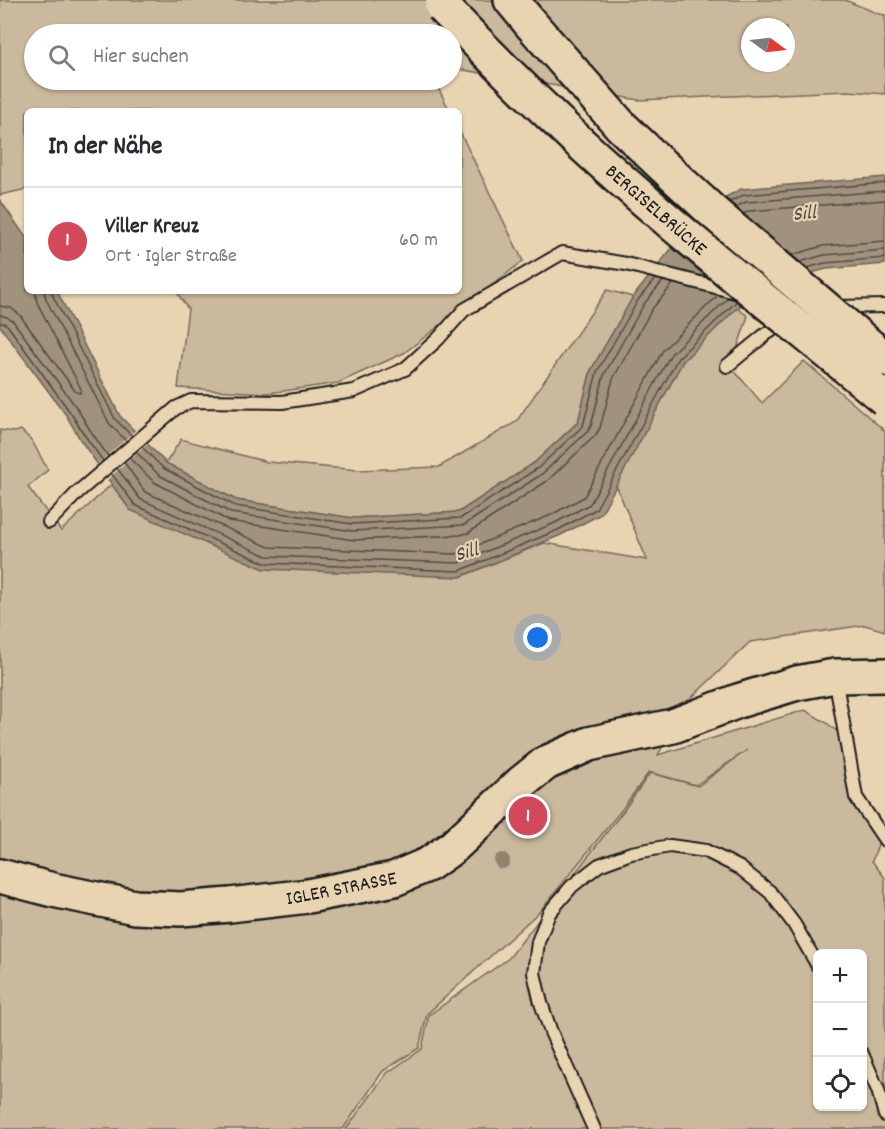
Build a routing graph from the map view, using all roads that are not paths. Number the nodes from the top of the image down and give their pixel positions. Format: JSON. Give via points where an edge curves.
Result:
{"nodes":[{"id":1,"x":442,"y":6,"type":"dead end"},
{"id":2,"x":521,"y":11,"type":"edge"},
{"id":3,"x":460,"y":24,"type":"edge"},
{"id":4,"x":462,"y":26,"type":"edge"},
{"id":5,"x":785,"y":304,"type":"dead end"},
{"id":6,"x":885,"y":306,"type":"edge"},
{"id":7,"x":885,"y":359,"type":"edge"},
{"id":8,"x":727,"y":366,"type":"dead end"},
{"id":9,"x":885,"y":399,"type":"edge"},
{"id":10,"x":49,"y":522,"type":"dead end"},
{"id":11,"x":885,"y":675,"type":"edge"},
{"id":12,"x":835,"y":676,"type":"junction"},
{"id":13,"x":885,"y":840,"type":"edge"},
{"id":14,"x":0,"y":876,"type":"edge"},
{"id":15,"x":813,"y":957,"type":"edge"},
{"id":16,"x":863,"y":1057,"type":"edge"},
{"id":17,"x":885,"y":1115,"type":"edge"},
{"id":18,"x":594,"y":1129,"type":"edge"}],
"edges":[{"from":1,"to":3,"type":"main road","name":"BERGISELBRÜCKE","bridge":true},
{"from":2,"to":7,"type":"main road","name":"BERGISELBRÜCKE","bridge":true,"via":[[621,126],[730,227]]},
{"from":4,"to":9,"type":"main road","name":"BERGISELBRÜCKE","bridge":true,"via":[[579,142]]},
{"from":5,"to":10,"type":"lane","via":[[626,264],[562,254],[464,310],[405,369],[354,391],[282,402],[191,401],[176,408]]},
{"from":6,"to":8,"type":"lane","via":[[805,311],[766,334]]},
{"from":11,"to":12,"type":"main road","name":"IGLER STRASSE"},
{"from":12,"to":13,"type":"lane","via":[[856,796]]},
{"from":12,"to":14,"type":"main road","name":"IGLER STRASSE","via":[[738,701],[673,726],[589,744],[546,763],[453,847],[429,864],[394,879],[308,896],[181,909],[135,907]]},
{"from":15,"to":18,"type":"lane","via":[[770,892],[740,868],[706,851],[670,846],[631,853],[599,865],[572,886],[549,913],[538,942],[534,973],[551,1032]]},
{"from":16,"to":17,"type":"lane"}]}
